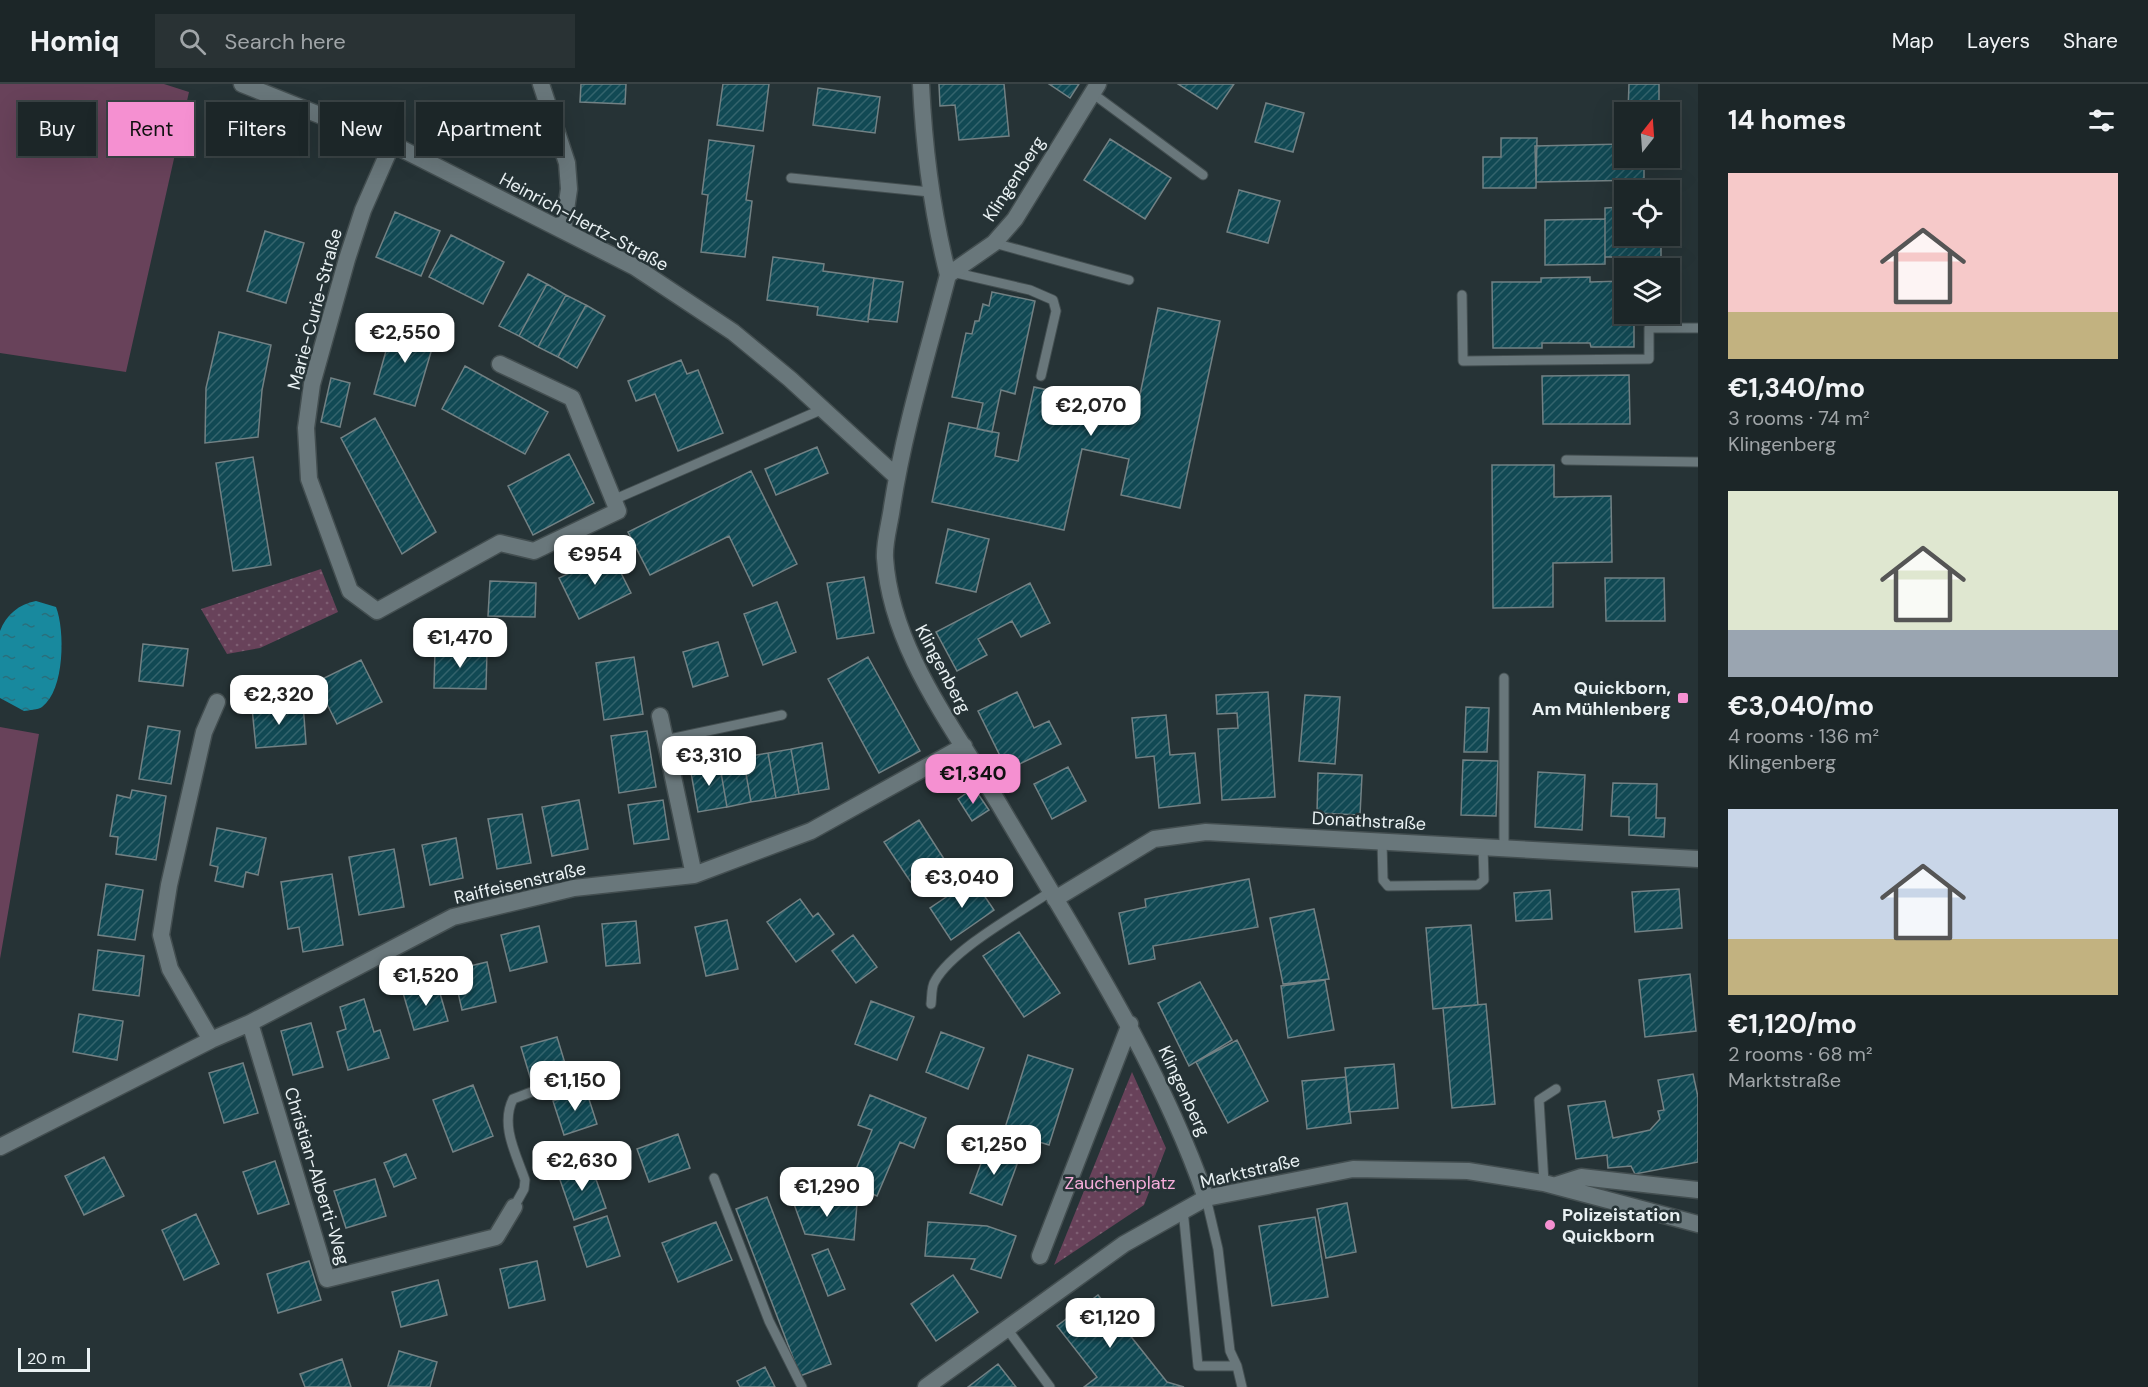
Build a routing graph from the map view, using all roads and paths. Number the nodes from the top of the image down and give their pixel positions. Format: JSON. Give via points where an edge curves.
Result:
{"nodes":[{"id":1,"x":242,"y":84,"type":"edge"},
{"id":2,"x":542,"y":84,"type":"edge"},
{"id":3,"x":921,"y":84,"type":"edge"},
{"id":4,"x":1095,"y":88,"type":"edge"},
{"id":5,"x":320,"y":115,"type":"edge"},
{"id":6,"x":404,"y":150,"type":"edge"},
{"id":7,"x":387,"y":156,"type":"edge"},
{"id":8,"x":1203,"y":175,"type":"dead end"},
{"id":9,"x":791,"y":177,"type":"dead end"},
{"id":10,"x":930,"y":192,"type":"junction"},
{"id":11,"x":563,"y":230,"type":"junction"},
{"id":12,"x":994,"y":243,"type":"junction"},
{"id":13,"x":950,"y":273,"type":"junction"},
{"id":14,"x":1129,"y":280,"type":"dead end"},
{"id":15,"x":1462,"y":295,"type":"dead end"},
{"id":16,"x":1698,"y":328,"type":"edge"},
{"id":17,"x":500,"y":364,"type":"dead end"},
{"id":18,"x":1041,"y":376,"type":"dead end"},
{"id":19,"x":823,"y":409,"type":"junction"},
{"id":20,"x":1566,"y":460,"type":"dead end"},
{"id":21,"x":1698,"y":462,"type":"edge"},
{"id":22,"x":897,"y":477,"type":"junction"},
{"id":23,"x":620,"y":497,"type":"dead end"},
{"id":24,"x":1504,"y":678,"type":"dead end"},
{"id":25,"x":217,"y":702,"type":"dead end"},
{"id":26,"x":783,"y":715,"type":"dead end"},
{"id":27,"x":660,"y":716,"type":"dead end"},
{"id":28,"x":665,"y":740,"type":"junction"},
{"id":29,"x":964,"y":746,"type":"junction"},
{"id":30,"x":1382,"y":842,"type":"junction"},
{"id":31,"x":1483,"y":847,"type":"junction"},
{"id":32,"x":1504,"y":848,"type":"junction"},
{"id":33,"x":1698,"y":859,"type":"edge"},
{"id":34,"x":694,"y":875,"type":"junction"},
{"id":35,"x":1053,"y":895,"type":"junction"},
{"id":36,"x":930,"y":1004,"type":"dead end"},
{"id":37,"x":250,"y":1023,"type":"junction"},
{"id":38,"x":1130,"y":1024,"type":"junction"},
{"id":39,"x":211,"y":1040,"type":"junction"},
{"id":40,"x":555,"y":1083,"type":"dead end"},
{"id":41,"x":1556,"y":1089,"type":"dead end"},
{"id":42,"x":0,"y":1147,"type":"edge"},
{"id":43,"x":714,"y":1178,"type":"dead end"},
{"id":44,"x":1550,"y":1184,"type":"junction"},
{"id":45,"x":1698,"y":1190,"type":"edge"},
{"id":46,"x":1206,"y":1198,"type":"junction"},
{"id":47,"x":514,"y":1207,"type":"joint"},
{"id":48,"x":1183,"y":1209,"type":"junction"},
{"id":49,"x":1698,"y":1224,"type":"edge"},
{"id":50,"x":1040,"y":1256,"type":"dead end"},
{"id":51,"x":1008,"y":1330,"type":"junction"},
{"id":52,"x":1237,"y":1366,"type":"junction"},
{"id":53,"x":933,"y":1385,"type":"edge"},
{"id":54,"x":802,"y":1387,"type":"edge"},
{"id":55,"x":1050,"y":1387,"type":"edge"},
{"id":56,"x":1242,"y":1387,"type":"edge"}],
"edges":[{"from":1,"to":5,"type":"street","name":"Heinrich-Hertz-Straße"},
{"from":2,"to":11,"type":"street","via":[[567,164],[569,189]]},
{"from":3,"to":10,"type":"street"},
{"from":4,"to":8,"type":"lane"},
{"from":4,"to":12,"type":"street","name":"Klingenberg","via":[[1015,219]]},
{"from":6,"to":11,"type":"street","name":"Heinrich-Hertz-Straße"},
{"from":7,"to":17,"type":"street","name":"Marie-Curie-Straße","via":[[347,259],[312,384],[306,428],[309,479],[350,591],[377,610],[500,543],[534,551],[618,511],[572,398]]},
{"from":9,"to":10,"type":"lane"},
{"from":10,"to":13,"type":"street","via":[[933,218]]},
{"from":11,"to":19,"type":"street","name":"Heinrich-Hertz-Straße","via":[[634,267],[733,332]]},
{"from":12,"to":13,"type":"street","name":"Klingenberg"},
{"from":12,"to":14,"type":"lane"},
{"from":13,"to":18,"type":"lane","via":[[1030,290],[1053,300],[1056,311]]},
{"from":13,"to":22,"type":"street","name":"Klingenberg"},
{"from":15,"to":16,"type":"lane","via":[[1463,361],[1649,360],[1649,328]]},
{"from":19,"to":22,"type":"street","name":"Heinrich-Hertz-Straße"},
{"from":19,"to":23,"type":"lane"},
{"from":20,"to":21,"type":"lane"},
{"from":22,"to":29,"type":"street","name":"Klingenberg","via":[[884,556],[899,628],[933,698]]},
{"from":24,"to":32,"type":"lane"},
{"from":25,"to":39,"type":"street","via":[[204,732],[161,935],[170,969]]},
{"from":26,"to":28,"type":"lane"},
{"from":27,"to":28,"type":"street"},
{"from":28,"to":34,"type":"street"},
{"from":29,"to":34,"type":"street","name":"Raiffeisenstraße","via":[[811,831]]},
{"from":29,"to":35,"type":"street","name":"Klingenberg"},
{"from":30,"to":31,"type":"street","name":"Donathstraße"},
{"from":30,"to":31,"type":"lane","via":[[1383,880],[1388,886],[1478,885],[1484,879]]},
{"from":30,"to":35,"type":"street","name":"Donathstraße","via":[[1206,832],[1154,839]]},
{"from":31,"to":32,"type":"street","name":"Donathstraße"},
{"from":32,"to":33,"type":"street","name":"Donathstraße"},
{"from":34,"to":37,"type":"street","name":"Raiffeisenstraße","via":[[574,888],[453,917]]},
{"from":35,"to":36,"type":"lane","via":[[982,938],[946,966],[934,983]]},
{"from":35,"to":38,"type":"street","name":"Klingenberg"},
{"from":37,"to":39,"type":"street","name":"Raiffeisenstraße"},
{"from":37,"to":47,"type":"street","name":"Christian-Alberti-Weg","via":[[327,1279],[496,1237]]},
{"from":38,"to":46,"type":"street","name":"Klingenberg","via":[[1185,1137]]},
{"from":38,"to":50,"type":"street"},
{"from":39,"to":42,"type":"street","name":"Raiffeisenstraße"},
{"from":40,"to":47,"type":"lane","via":[[513,1099],[508,1110],[506,1122],[525,1179]]},
{"from":41,"to":44,"type":"lane","via":[[1539,1100]]},
{"from":43,"to":54,"type":"lane","via":[[769,1321]]},
{"from":44,"to":45,"type":"street","name":"Marktstraße","via":[[1581,1177]]},
{"from":44,"to":46,"type":"street","name":"Marktstraße","via":[[1468,1171],[1353,1169]]},
{"from":44,"to":49,"type":"street","name":"Marktstraße"},
{"from":46,"to":48,"type":"street","name":"Marktstraße"},
{"from":46,"to":52,"type":"lane","via":[[1218,1249],[1230,1351]]},
{"from":48,"to":51,"type":"street","name":"Marktstraße","via":[[1124,1244]]},
{"from":48,"to":52,"type":"lane","via":[[1198,1366]]},
{"from":51,"to":53,"type":"street","name":"Marktstraße"},
{"from":51,"to":55,"type":"lane"},
{"from":52,"to":56,"type":"lane"}]}
